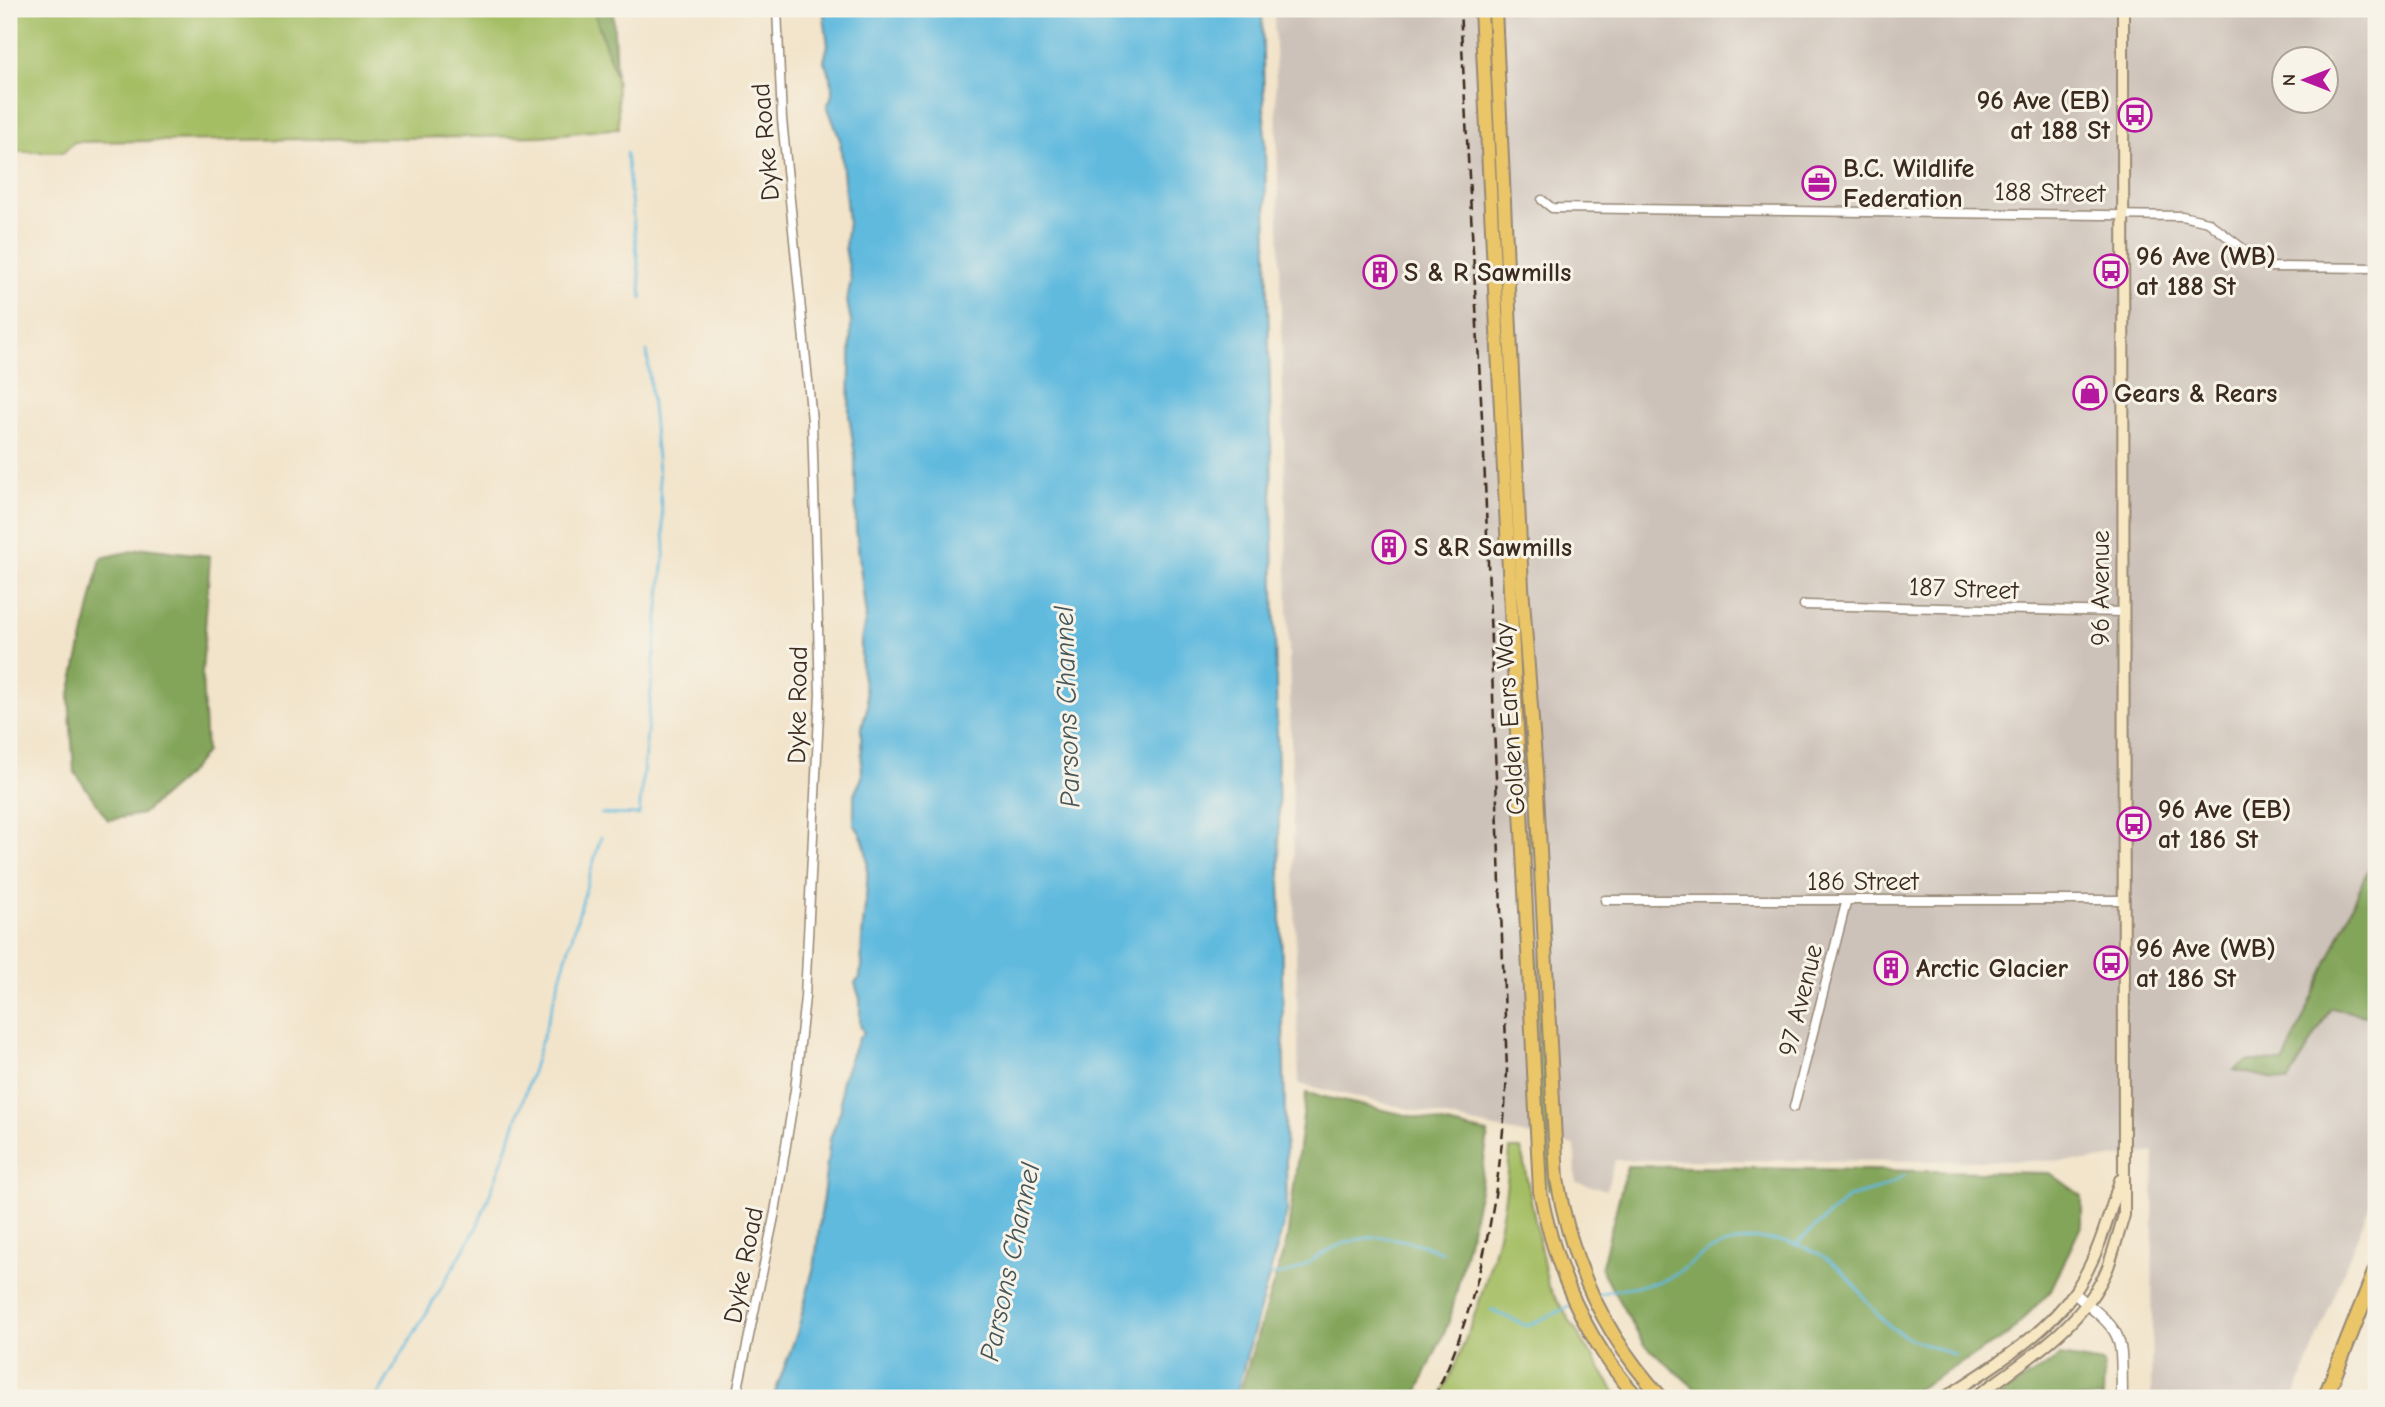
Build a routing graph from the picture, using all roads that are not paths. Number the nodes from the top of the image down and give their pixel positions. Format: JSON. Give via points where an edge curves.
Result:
{"nodes":[{"id":1,"x":777,"y":9,"type":"edge"},
{"id":2,"x":1481,"y":9,"type":"edge"},
{"id":3,"x":1495,"y":9,"type":"edge"},
{"id":4,"x":2123,"y":9,"type":"edge"},
{"id":5,"x":1542,"y":200,"type":"dead end"},
{"id":6,"x":2122,"y":214,"type":"junction"},
{"id":7,"x":2376,"y":268,"type":"edge"},
{"id":8,"x":1804,"y":605,"type":"dead end"},
{"id":9,"x":2123,"y":612,"type":"junction"},
{"id":10,"x":1605,"y":900,"type":"dead end"},
{"id":11,"x":2121,"y":900,"type":"junction"},
{"id":12,"x":1846,"y":902,"type":"junction"},
{"id":13,"x":1794,"y":1107,"type":"dead end"},
{"id":14,"x":2124,"y":1167,"type":"junction"},
{"id":15,"x":2376,"y":1270,"type":"edge"},
{"id":16,"x":2074,"y":1293,"type":"junction"},
{"id":17,"x":2087,"y":1304,"type":"junction"},
{"id":18,"x":736,"y":1398,"type":"edge"},
{"id":19,"x":1638,"y":1398,"type":"edge"},
{"id":20,"x":1662,"y":1398,"type":"edge"},
{"id":21,"x":1944,"y":1398,"type":"edge"},
{"id":22,"x":1974,"y":1398,"type":"edge"},
{"id":23,"x":2122,"y":1398,"type":"edge"},
{"id":24,"x":2325,"y":1398,"type":"edge"}],
"edges":[{"from":1,"to":18,"type":"street","name":"Dyke Road","via":[[782,119],[812,421],[820,694],[805,997],[795,1090]]},
{"from":2,"to":19,"type":"main road","name":"Golden Ears Way","via":[[1537,1158],[1554,1252],[1581,1315]]},
{"from":3,"to":20,"type":"main road","name":"Golden Ears Way","via":[[1555,1156],[1567,1226],[1594,1301],[1628,1357]]},
{"from":4,"to":6,"type":"main road","name":"96 Avenue"},
{"from":5,"to":6,"type":"street","name":"188 Street","via":[[1552,208]]},
{"from":6,"to":7,"type":"street","name":"188 Street","via":[[2203,220],[2267,267]]},
{"from":6,"to":9,"type":"main road","name":"96 Avenue"},
{"from":8,"to":9,"type":"street","name":"187 Street"},
{"from":9,"to":11,"type":"main road","name":"96 Avenue"},
{"from":10,"to":12,"type":"street","name":"186 Street"},
{"from":11,"to":12,"type":"street","name":"186 Street"},
{"from":11,"to":14,"type":"main road","name":"96 Avenue"},
{"from":12,"to":13,"type":"street","name":"97 Avenue"},
{"from":14,"to":16,"type":"main road","name":"96 Avenue","via":[[2101,1241]]},
{"from":14,"to":17,"type":"main road","name":"96 Avenue","via":[[2124,1215],[2108,1268]]},
{"from":15,"to":24,"type":"highway"},
{"from":16,"to":17,"type":"street"},
{"from":16,"to":21,"type":"main road","name":"96 Avenue","via":[[2032,1335]]},
{"from":17,"to":22,"type":"main road","name":"96 Avenue","via":[[2056,1337]]},
{"from":17,"to":23,"type":"street","via":[[2113,1325],[2119,1337]]}]}
